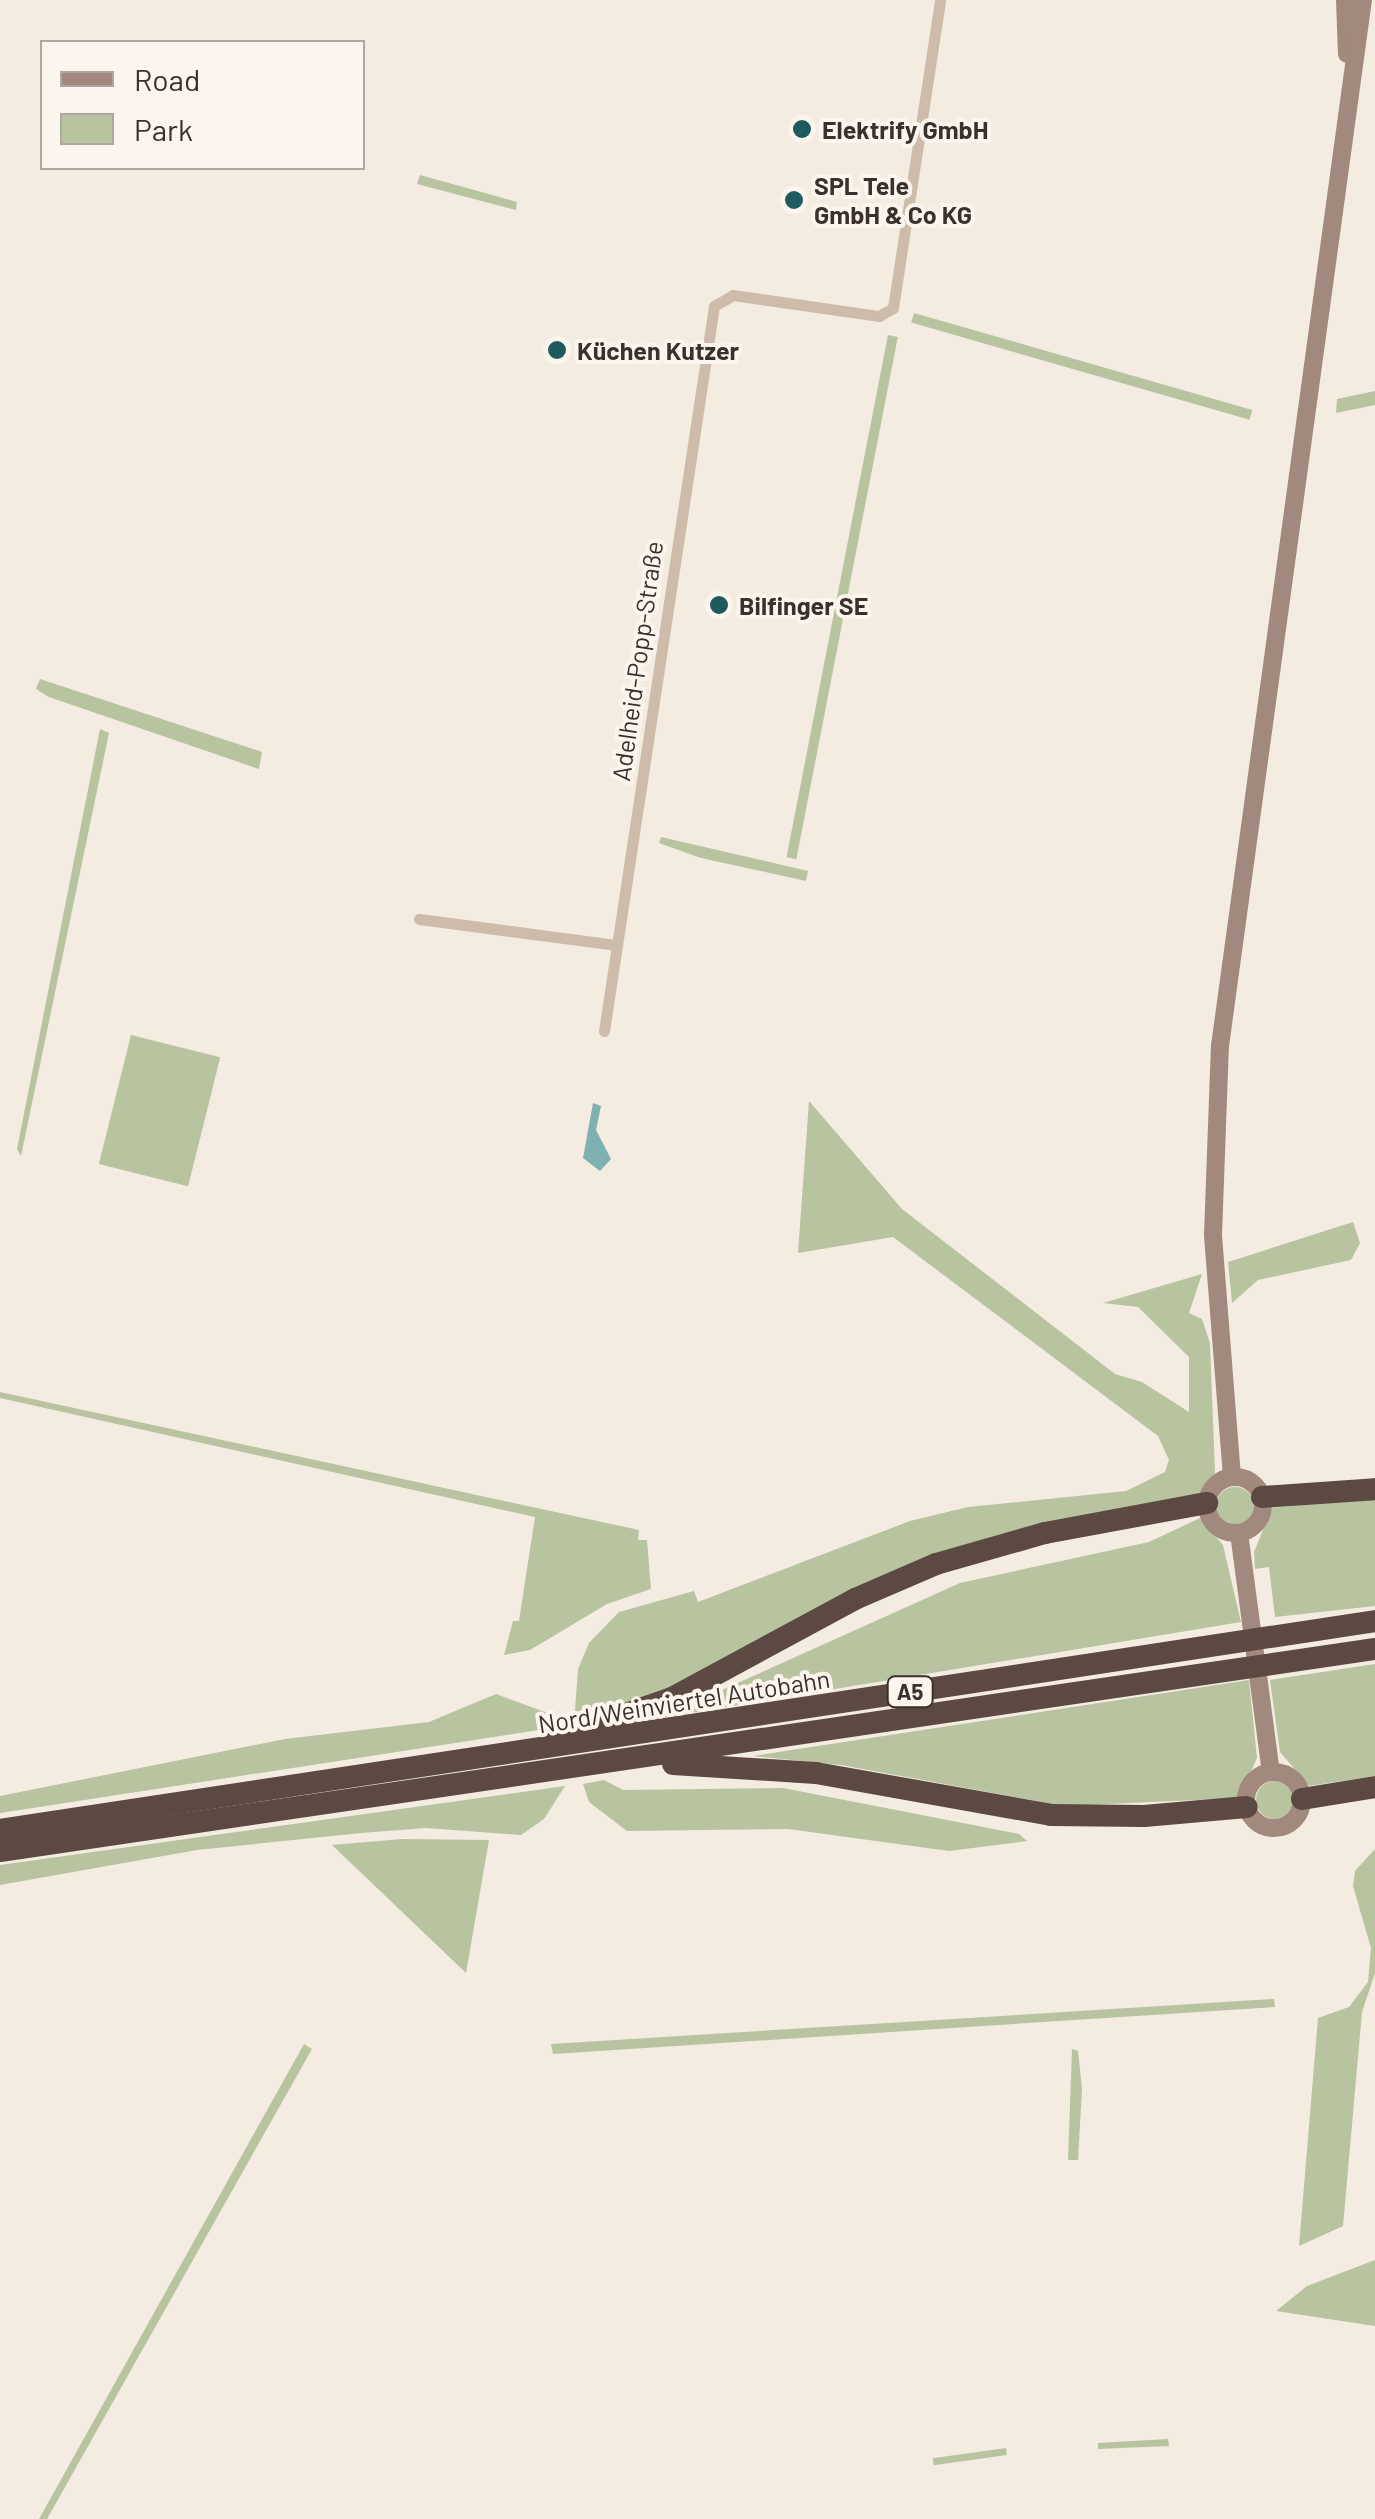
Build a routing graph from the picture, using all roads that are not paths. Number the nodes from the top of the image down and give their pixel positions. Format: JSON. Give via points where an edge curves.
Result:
{"nodes":[{"id":1,"x":940,"y":0,"type":"edge"},
{"id":2,"x":1345,"y":0,"type":"edge"},
{"id":3,"x":1360,"y":6,"type":"edge"},
{"id":4,"x":1345,"y":130,"type":"junction"},
{"id":5,"x":419,"y":919,"type":"dead end"},
{"id":6,"x":616,"y":945,"type":"junction"},
{"id":7,"x":604,"y":1031,"type":"dead end"},
{"id":8,"x":1232,"y":1477,"type":"junction"},
{"id":9,"x":1375,"y":1489,"type":"edge"},
{"id":10,"x":1262,"y":1497,"type":"junction"},
{"id":11,"x":1207,"y":1504,"type":"junction"},
{"id":12,"x":1238,"y":1534,"type":"junction"},
{"id":13,"x":1375,"y":1621,"type":"edge"},
{"id":14,"x":1375,"y":1649,"type":"edge"},
{"id":15,"x":496,"y":1758,"type":"junction"},
{"id":16,"x":629,"y":1761,"type":"junction"},
{"id":17,"x":1271,"y":1772,"type":"junction"},
{"id":18,"x":1375,"y":1787,"type":"edge"},
{"id":19,"x":1302,"y":1799,"type":"junction"},
{"id":20,"x":1247,"y":1807,"type":"junction"},
{"id":21,"x":0,"y":1830,"type":"edge"},
{"id":22,"x":0,"y":1851,"type":"edge"}],
"edges":[{"from":1,"to":6,"type":"street","name":"Adelheid-Popp-Straße","via":[[896,301],[879,316],[733,294],[719,299],[710,318]]},
{"from":2,"to":4,"type":"main road"},
{"from":3,"to":4,"type":"main road"},
{"from":4,"to":8,"type":"main road","via":[[1220,1046],[1214,1253]]},
{"from":5,"to":6,"type":"street"},
{"from":6,"to":7,"type":"street","name":"Adelheid-Popp-Straße"},
{"from":8,"to":10,"type":"main road","via":[[1248,1480]]},
{"from":8,"to":11,"type":"main road","via":[[1213,1488]]},
{"from":9,"to":10,"type":"highway"},
{"from":10,"to":12,"type":"main road","via":[[1259,1521]]},
{"from":11,"to":12,"type":"main road","via":[[1216,1526]]},
{"from":11,"to":15,"type":"highway","via":[[1034,1535],[936,1564],[855,1599],[672,1698]]},
{"from":12,"to":17,"type":"main road"},
{"from":13,"to":15,"type":"highway","name":"Nord/Weinviertel Autobahn","number":"A5"},
{"from":14,"to":16,"type":"highway","name":"Nord/Weinviertel Autobahn","number":"A5"},
{"from":15,"to":21,"type":"highway","name":"Nord/Weinviertel Autobahn","number":"A5"},
{"from":16,"to":20,"type":"highway","via":[[816,1773],[1051,1815]]},
{"from":16,"to":22,"type":"highway","name":"Nord/Weinviertel Autobahn","number":"A5"},
{"from":17,"to":19,"type":"main road","via":[[1291,1777]]},
{"from":17,"to":20,"type":"main road","via":[[1249,1786]]},
{"from":18,"to":19,"type":"highway"},
{"from":19,"to":20,"type":"main road","via":[[1293,1821],[1278,1828],[1262,1825]]}]}
